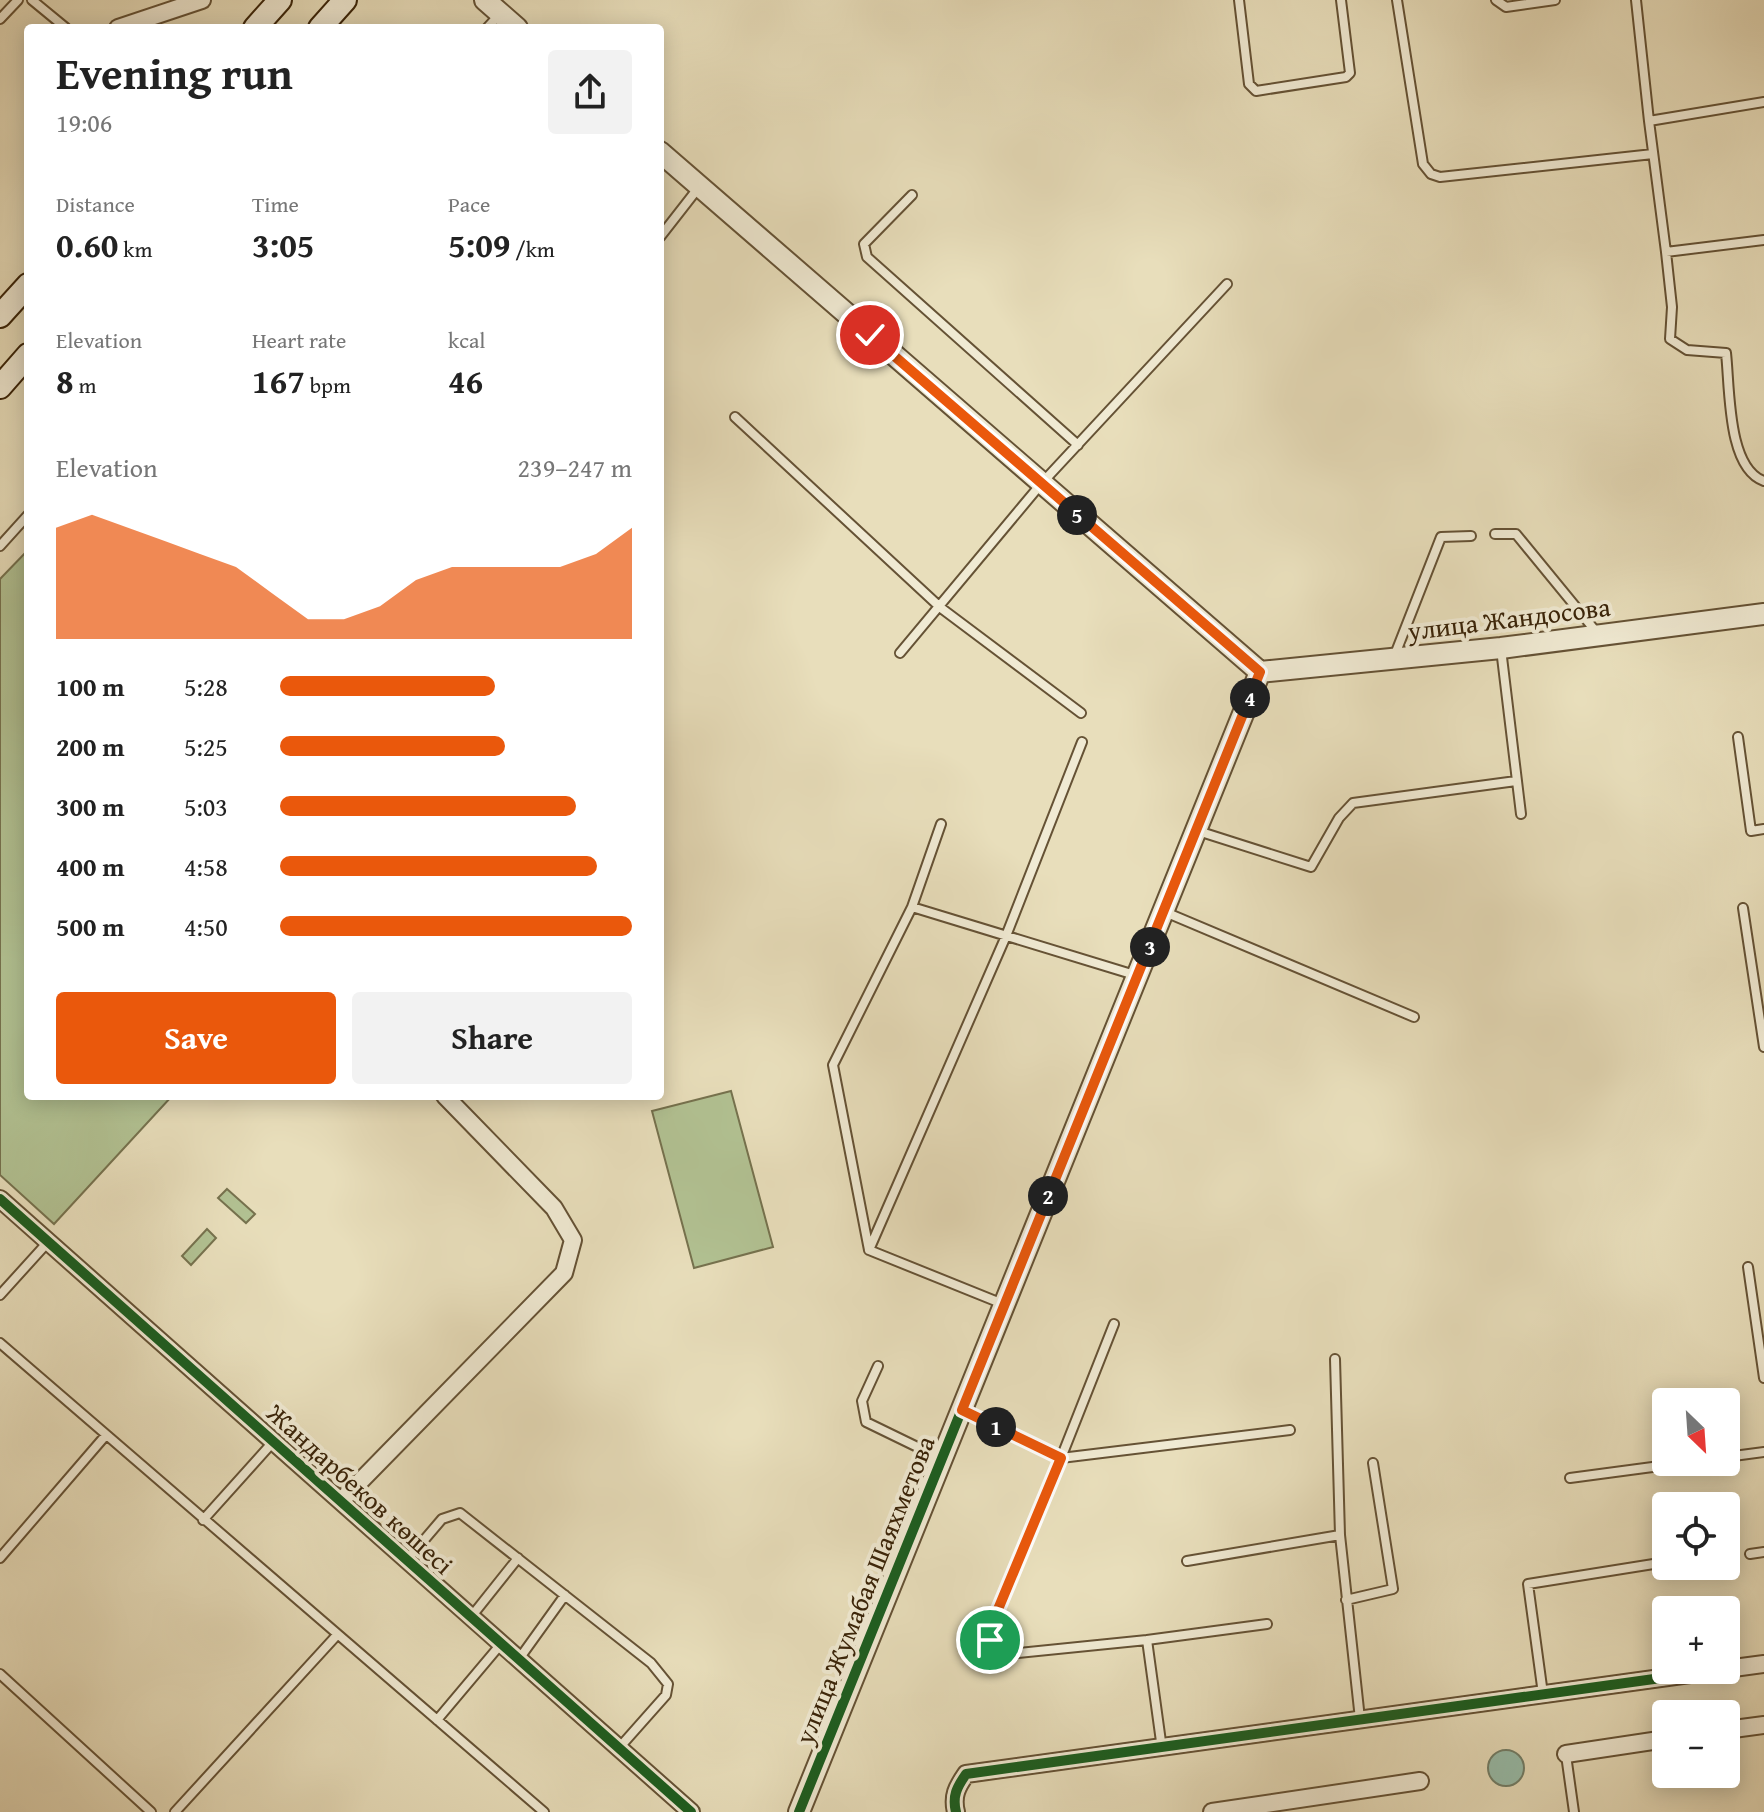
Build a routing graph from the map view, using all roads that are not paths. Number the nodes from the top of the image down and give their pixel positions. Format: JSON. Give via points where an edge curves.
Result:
{"nodes":[{"id":1,"x":18,"y":0,"type":"edge"},
{"id":2,"x":32,"y":0,"type":"edge"},
{"id":3,"x":202,"y":0,"type":"edge"},
{"id":4,"x":280,"y":0,"type":"edge"},
{"id":5,"x":345,"y":0,"type":"edge"},
{"id":6,"x":1239,"y":0,"type":"edge"},
{"id":7,"x":1341,"y":0,"type":"edge"},
{"id":8,"x":1397,"y":0,"type":"edge"},
{"id":9,"x":1496,"y":0,"type":"edge"},
{"id":10,"x":1555,"y":0,"type":"edge"},
{"id":11,"x":1636,"y":0,"type":"edge"},
{"id":12,"x":491,"y":14,"type":"edge"},
{"id":13,"x":0,"y":19,"type":"edge"},
{"id":14,"x":61,"y":24,"type":"edge"},
{"id":15,"x":130,"y":24,"type":"edge"},
{"id":16,"x":259,"y":24,"type":"edge"},
{"id":17,"x":324,"y":24,"type":"edge"},
{"id":18,"x":510,"y":24,"type":"edge"},
{"id":19,"x":1764,"y":102,"type":"edge"},
{"id":20,"x":1649,"y":121,"type":"junction"},
{"id":21,"x":1653,"y":154,"type":"junction"},
{"id":22,"x":664,"y":155,"type":"edge"},
{"id":23,"x":699,"y":186,"type":"junction"},
{"id":24,"x":912,"y":195,"type":"dead end"},
{"id":25,"x":664,"y":232,"type":"edge"},
{"id":26,"x":1764,"y":240,"type":"edge"},
{"id":27,"x":1666,"y":252,"type":"junction"},
{"id":28,"x":1227,"y":284,"type":"dead end"},
{"id":29,"x":24,"y":289,"type":"edge"},
{"id":30,"x":0,"y":316,"type":"edge"},
{"id":31,"x":24,"y":360,"type":"edge"},
{"id":32,"x":0,"y":387,"type":"edge"},
{"id":33,"x":735,"y":417,"type":"dead end"},
{"id":34,"x":1078,"y":445,"type":"junction"},
{"id":35,"x":1764,"y":481,"type":"edge"},
{"id":36,"x":1041,"y":484,"type":"junction"},
{"id":37,"x":24,"y":519,"type":"edge"},
{"id":38,"x":1495,"y":534,"type":"dead end"},
{"id":39,"x":1471,"y":536,"type":"dead end"},
{"id":40,"x":0,"y":546,"type":"edge"},
{"id":41,"x":941,"y":608,"type":"junction"},
{"id":42,"x":1764,"y":614,"type":"edge"},
{"id":43,"x":1598,"y":635,"type":"junction"},
{"id":44,"x":1501,"y":648,"type":"junction"},
{"id":45,"x":900,"y":653,"type":"dead end"},
{"id":46,"x":1393,"y":659,"type":"junction"},
{"id":47,"x":1260,"y":672,"type":"junction"},
{"id":48,"x":1081,"y":713,"type":"dead end"},
{"id":49,"x":1738,"y":737,"type":"dead end"},
{"id":50,"x":1082,"y":742,"type":"dead end"},
{"id":51,"x":1516,"y":781,"type":"junction"},
{"id":52,"x":1521,"y":814,"type":"dead end"},
{"id":53,"x":941,"y":824,"type":"dead end"},
{"id":54,"x":1764,"y":829,"type":"edge"},
{"id":55,"x":1198,"y":831,"type":"junction"},
{"id":56,"x":912,"y":907,"type":"junction"},
{"id":57,"x":1743,"y":908,"type":"dead end"},
{"id":58,"x":1165,"y":911,"type":"junction"},
{"id":59,"x":1006,"y":936,"type":"junction"},
{"id":60,"x":1139,"y":976,"type":"junction"},
{"id":61,"x":1414,"y":1017,"type":"dead end"},
{"id":62,"x":1764,"y":1047,"type":"edge"},
{"id":63,"x":449,"y":1100,"type":"edge"},
{"id":64,"x":0,"y":1199,"type":"edge"},
{"id":65,"x":48,"y":1242,"type":"junction"},
{"id":66,"x":869,"y":1250,"type":"junction"},
{"id":67,"x":1748,"y":1267,"type":"dead end"},
{"id":68,"x":0,"y":1295,"type":"edge"},
{"id":69,"x":1004,"y":1305,"type":"junction"},
{"id":70,"x":1114,"y":1324,"type":"dead end"},
{"id":71,"x":0,"y":1343,"type":"edge"},
{"id":72,"x":1762,"y":1346,"type":"edge"},
{"id":73,"x":1335,"y":1359,"type":"dead end"},
{"id":74,"x":878,"y":1366,"type":"dead end"},
{"id":75,"x":1764,"y":1378,"type":"edge"},
{"id":76,"x":962,"y":1410,"type":"junction"},
{"id":77,"x":1290,"y":1430,"type":"dead end"},
{"id":78,"x":106,"y":1435,"type":"junction"},
{"id":79,"x":273,"y":1442,"type":"junction"},
{"id":80,"x":1764,"y":1452,"type":"edge"},
{"id":81,"x":1740,"y":1455,"type":"edge"},
{"id":82,"x":1061,"y":1458,"type":"junction"},
{"id":83,"x":942,"y":1459,"type":"junction"},
{"id":84,"x":1373,"y":1463,"type":"dead end"},
{"id":85,"x":1652,"y":1467,"type":"edge"},
{"id":86,"x":1570,"y":1478,"type":"dead end"},
{"id":87,"x":341,"y":1501,"type":"junction"},
{"id":88,"x":203,"y":1520,"type":"junction"},
{"id":89,"x":1340,"y":1535,"type":"junction"},
{"id":90,"x":1764,"y":1552,"type":"edge"},
{"id":91,"x":1750,"y":1554,"type":"dead end"},
{"id":92,"x":0,"y":1558,"type":"edge"},
{"id":93,"x":518,"y":1558,"type":"junction"},
{"id":94,"x":407,"y":1560,"type":"junction"},
{"id":95,"x":1187,"y":1561,"type":"dead end"},
{"id":96,"x":1652,"y":1564,"type":"edge"},
{"id":97,"x":565,"y":1595,"type":"junction"},
{"id":98,"x":1346,"y":1600,"type":"junction"},
{"id":99,"x":471,"y":1617,"type":"junction"},
{"id":100,"x":1267,"y":1624,"type":"dead end"},
{"id":101,"x":337,"y":1635,"type":"junction"},
{"id":102,"x":1147,"y":1640,"type":"junction"},
{"id":103,"x":502,"y":1644,"type":"junction"},
{"id":104,"x":519,"y":1659,"type":"junction"},
{"id":105,"x":1764,"y":1664,"type":"edge"},
{"id":106,"x":1740,"y":1667,"type":"edge"},
{"id":107,"x":0,"y":1674,"type":"edge"},
{"id":108,"x":1652,"y":1679,"type":"edge"},
{"id":109,"x":1543,"y":1694,"type":"junction"},
{"id":110,"x":437,"y":1720,"type":"junction"},
{"id":111,"x":1360,"y":1720,"type":"junction"},
{"id":112,"x":1764,"y":1725,"type":"edge"},
{"id":113,"x":1740,"y":1728,"type":"edge"},
{"id":114,"x":1652,"y":1741,"type":"edge"},
{"id":115,"x":619,"y":1748,"type":"junction"},
{"id":116,"x":1163,"y":1750,"type":"junction"},
{"id":117,"x":1566,"y":1754,"type":"joint"},
{"id":118,"x":1420,"y":1781,"type":"dead end"},
{"id":119,"x":151,"y":1812,"type":"edge"},
{"id":120,"x":175,"y":1812,"type":"edge"},
{"id":121,"x":544,"y":1812,"type":"edge"},
{"id":122,"x":691,"y":1812,"type":"edge"},
{"id":123,"x":799,"y":1812,"type":"edge"},
{"id":124,"x":956,"y":1812,"type":"edge"},
{"id":125,"x":1218,"y":1812,"type":"edge"},
{"id":126,"x":1574,"y":1812,"type":"edge"}],
"edges":[{"from":1,"to":13,"type":"lane"},
{"from":2,"to":14,"type":"lane"},
{"from":3,"to":15,"type":"street"},
{"from":4,"to":16,"type":"main road"},
{"from":5,"to":17,"type":"main road"},
{"from":6,"to":7,"type":"lane","via":[[1249,84],[1256,91],[1350,73]]},
{"from":8,"to":21,"type":"lane","via":[[1423,164],[1431,174]]},
{"from":9,"to":10,"type":"lane","via":[[1506,7]]},
{"from":11,"to":20,"type":"lane"},
{"from":12,"to":18,"type":"street"},
{"from":19,"to":20,"type":"lane"},
{"from":20,"to":21,"type":"lane"},
{"from":21,"to":27,"type":"lane"},
{"from":22,"to":23,"type":"street"},
{"from":23,"to":25,"type":"lane"},
{"from":23,"to":36,"type":"street"},
{"from":24,"to":34,"type":"lane","via":[[864,244],[867,257]]},
{"from":26,"to":27,"type":"lane"},
{"from":27,"to":35,"type":"lane","via":[[1670,339],[1687,350],[1726,353],[1739,457],[1750,475]]},
{"from":28,"to":34,"type":"lane"},
{"from":29,"to":30,"type":"main road"},
{"from":31,"to":32,"type":"main road"},
{"from":33,"to":41,"type":"lane"},
{"from":34,"to":36,"type":"lane"},
{"from":36,"to":41,"type":"lane"},
{"from":36,"to":47,"type":"street"},
{"from":37,"to":40,"type":"lane"},
{"from":38,"to":43,"type":"lane","via":[[1516,534]]},
{"from":39,"to":46,"type":"lane","via":[[1441,537]]},
{"from":41,"to":45,"type":"lane"},
{"from":41,"to":48,"type":"lane"},
{"from":42,"to":43,"type":"street","name":"улица Жандосова"},
{"from":43,"to":44,"type":"street","name":"улица Жандосова"},
{"from":44,"to":46,"type":"street","name":"улица Жандосова"},
{"from":44,"to":51,"type":"lane"},
{"from":46,"to":47,"type":"street","name":"улица Жандосова"},
{"from":47,"to":55,"type":"street","name":"улица Жумабая Шаяхметова"},
{"from":49,"to":54,"type":"lane","via":[[1751,831]]},
{"from":50,"to":59,"type":"lane"},
{"from":51,"to":52,"type":"lane"},
{"from":51,"to":55,"type":"lane","via":[[1353,803],[1311,867]]},
{"from":53,"to":56,"type":"lane"},
{"from":55,"to":58,"type":"street","name":"улица Жумабая Шаяхметова"},
{"from":56,"to":59,"type":"lane"},
{"from":56,"to":66,"type":"lane","via":[[833,1065]]},
{"from":57,"to":62,"type":"lane"},
{"from":58,"to":60,"type":"street","name":"улица Жумабая Шаяхметова"},
{"from":58,"to":61,"type":"lane"},
{"from":59,"to":60,"type":"lane"},
{"from":59,"to":66,"type":"lane"},
{"from":60,"to":69,"type":"street","name":"улица Жумабая Шаяхметова"},
{"from":63,"to":87,"type":"street","via":[[554,1208],[573,1240],[564,1273]]},
{"from":64,"to":65,"type":"street","name":"Жандарбеков көшесі"},
{"from":65,"to":68,"type":"lane"},
{"from":65,"to":79,"type":"street","name":"Жандарбеков көшесі"},
{"from":66,"to":69,"type":"lane"},
{"from":67,"to":72,"type":"lane"},
{"from":69,"to":76,"type":"street","name":"улица Жумабая Шаяхметова"},
{"from":70,"to":82,"type":"lane"},
{"from":71,"to":78,"type":"lane"},
{"from":72,"to":75,"type":"lane"},
{"from":73,"to":89,"type":"lane"},
{"from":74,"to":83,"type":"lane","via":[[862,1401],[866,1422]]},
{"from":76,"to":82,"type":"lane"},
{"from":76,"to":83,"type":"street","name":"улица Жумабая Шаяхметова"},
{"from":77,"to":82,"type":"lane"},
{"from":78,"to":88,"type":"lane"},
{"from":78,"to":92,"type":"lane"},
{"from":79,"to":87,"type":"street","name":"Жандарбеков көшесі"},
{"from":79,"to":88,"type":"lane"},
{"from":80,"to":81,"type":"lane"},
{"from":82,"to":102,"type":"lane","via":[[989,1631],[993,1648],[999,1655]]},
{"from":83,"to":123,"type":"street","name":"улица Жумабая Шаяхметова"},
{"from":84,"to":98,"type":"lane","via":[[1393,1589]]},
{"from":85,"to":86,"type":"lane"},
{"from":87,"to":94,"type":"street","name":"Жандарбеков көшесі"},
{"from":88,"to":101,"type":"lane"},
{"from":89,"to":95,"type":"lane"},
{"from":89,"to":98,"type":"lane"},
{"from":90,"to":91,"type":"lane"},
{"from":93,"to":94,"type":"lane","via":[[460,1513],[442,1519]]},
{"from":93,"to":97,"type":"lane"},
{"from":93,"to":99,"type":"lane"},
{"from":94,"to":99,"type":"street","name":"Жандарбеков көшесі"},
{"from":96,"to":109,"type":"lane","via":[[1528,1584]]},
{"from":97,"to":104,"type":"lane"},
{"from":97,"to":115,"type":"lane","via":[[651,1663],[668,1684],[666,1695]]},
{"from":98,"to":111,"type":"lane"},
{"from":99,"to":103,"type":"street","name":"Жандарбеков көшесі"},
{"from":100,"to":102,"type":"lane"},
{"from":101,"to":110,"type":"lane"},
{"from":101,"to":120,"type":"lane"},
{"from":102,"to":116,"type":"lane"},
{"from":103,"to":104,"type":"street","name":"Жандарбеков көшесі"},
{"from":103,"to":110,"type":"lane"},
{"from":104,"to":115,"type":"street","name":"Жандарбеков көшесі"},
{"from":105,"to":106,"type":"street"},
{"from":107,"to":119,"type":"lane"},
{"from":108,"to":109,"type":"street"},
{"from":109,"to":111,"type":"street"},
{"from":110,"to":121,"type":"lane"},
{"from":111,"to":116,"type":"street"},
{"from":112,"to":113,"type":"street"},
{"from":114,"to":117,"type":"street"},
{"from":115,"to":122,"type":"street","name":"Жандарбеков көшесі"},
{"from":116,"to":124,"type":"street","via":[[966,1774],[953,1801]]},
{"from":117,"to":126,"type":"lane"},
{"from":118,"to":125,"type":"street"}]}
